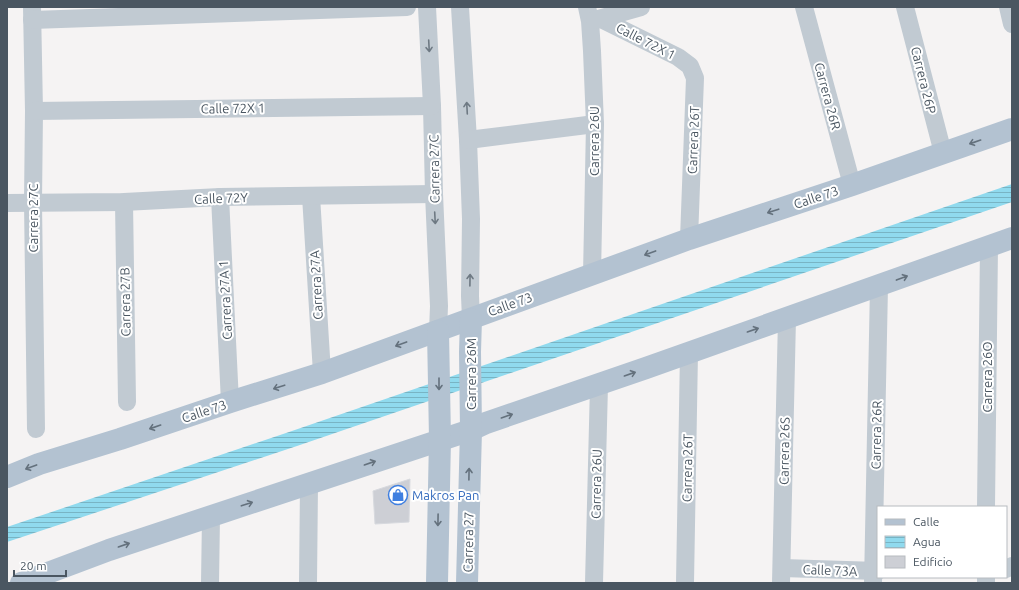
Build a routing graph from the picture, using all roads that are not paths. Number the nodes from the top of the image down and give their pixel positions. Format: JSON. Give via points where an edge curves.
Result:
{"nodes":[{"id":1,"x":407,"y":7,"type":"edge"},
{"id":2,"x":427,"y":7,"type":"edge"},
{"id":3,"x":460,"y":7,"type":"edge"},
{"id":4,"x":640,"y":7,"type":"edge"},
{"id":5,"x":804,"y":7,"type":"edge"},
{"id":6,"x":905,"y":7,"type":"edge"},
{"id":7,"x":1008,"y":7,"type":"edge"},
{"id":8,"x":32,"y":13,"type":"edge"},
{"id":9,"x":593,"y":15,"type":"edge"},
{"id":10,"x":1012,"y":24,"type":"edge"},
{"id":11,"x":690,"y":66,"type":"joint"},
{"id":12,"x":432,"y":106,"type":"junction"},
{"id":13,"x":34,"y":111,"type":"junction"},
{"id":14,"x":595,"y":124,"type":"junction"},
{"id":15,"x":1012,"y":129,"type":"edge"},
{"id":16,"x":468,"y":140,"type":"junction"},
{"id":17,"x":943,"y":153,"type":"junction"},
{"id":18,"x":852,"y":185,"type":"junction"},
{"id":19,"x":434,"y":194,"type":"junction"},
{"id":20,"x":311,"y":196,"type":"junction"},
{"id":21,"x":220,"y":198,"type":"junction"},
{"id":22,"x":33,"y":202,"type":"junction"},
{"id":23,"x":124,"y":202,"type":"junction"},
{"id":24,"x":7,"y":203,"type":"edge"},
{"id":25,"x":1012,"y":238,"type":"edge"},
{"id":26,"x":689,"y":239,"type":"junction"},
{"id":27,"x":989,"y":246,"type":"junction"},
{"id":28,"x":592,"y":275,"type":"junction"},
{"id":29,"x":879,"y":286,"type":"junction"},
{"id":30,"x":787,"y":318,"type":"junction"},
{"id":31,"x":471,"y":319,"type":"junction"},
{"id":32,"x":438,"y":331,"type":"junction"},
{"id":33,"x":689,"y":352,"type":"junction"},
{"id":34,"x":322,"y":373,"type":"junction"},
{"id":35,"x":599,"y":385,"type":"junction"},
{"id":36,"x":127,"y":402,"type":"dead end"},
{"id":37,"x":230,"y":402,"type":"junction"},
{"id":38,"x":36,"y":429,"type":"dead end"},
{"id":39,"x":470,"y":430,"type":"junction"},
{"id":40,"x":440,"y":439,"type":"junction"},
{"id":41,"x":7,"y":477,"type":"edge"},
{"id":42,"x":309,"y":484,"type":"junction"},
{"id":43,"x":986,"y":506,"type":"edge"},
{"id":44,"x":211,"y":516,"type":"junction"},
{"id":45,"x":875,"y":575,"type":"edge"},
{"id":46,"x":781,"y":576,"type":"edge"},
{"id":47,"x":21,"y":583,"type":"edge"},
{"id":48,"x":210,"y":583,"type":"edge"},
{"id":49,"x":308,"y":583,"type":"edge"},
{"id":50,"x":437,"y":583,"type":"edge"},
{"id":51,"x":467,"y":583,"type":"edge"},
{"id":52,"x":594,"y":583,"type":"edge"},
{"id":53,"x":685,"y":583,"type":"edge"}],
"edges":[{"from":1,"to":8,"type":"street"},
{"from":2,"to":12,"type":"street","name":"Carrera 27C","one_way":true},
{"from":16,"to":3,"type":"street","one_way":true},
{"from":4,"to":9,"type":"street"},
{"from":5,"to":18,"type":"street","name":"Carrera 26R"},
{"from":6,"to":17,"type":"street","name":"Carrera 26P"},
{"from":7,"to":10,"type":"street"},
{"from":8,"to":13,"type":"street","name":"Carrera 27C"},
{"from":9,"to":11,"type":"street","name":"Calle 72X 1","via":[[678,57]]},
{"from":9,"to":14,"type":"street","name":"Carrera 26U"},
{"from":11,"to":26,"type":"street","name":"Carrera 26T","via":[[695,78]]},
{"from":12,"to":13,"type":"street","name":"Calle 72X 1"},
{"from":12,"to":19,"type":"street","name":"Carrera 27C"},
{"from":13,"to":22,"type":"street","name":"Carrera 27C"},
{"from":14,"to":16,"type":"street"},
{"from":14,"to":28,"type":"street","name":"Carrera 26U"},
{"from":15,"to":17,"type":"main road","name":"Calle 73","one_way":true},
{"from":31,"to":16,"type":"street","one_way":true},
{"from":17,"to":18,"type":"main road","name":"Calle 73"},
{"from":18,"to":26,"type":"main road","name":"Calle 73","one_way":true},
{"from":19,"to":20,"type":"street","name":"Calle 72Y"},
{"from":19,"to":32,"type":"street","name":"Carrera 27C","one_way":true},
{"from":20,"to":21,"type":"street","name":"Calle 72Y"},
{"from":20,"to":34,"type":"street","name":"Carrera 27A"},
{"from":21,"to":23,"type":"street","name":"Calle 72Y"},
{"from":21,"to":37,"type":"street","name":"Carrera 27A 1"},
{"from":22,"to":23,"type":"street","name":"Calle 72Y"},
{"from":22,"to":24,"type":"street","name":"Calle 72Y"},
{"from":22,"to":38,"type":"street","name":"Carrera 27C"},
{"from":23,"to":36,"type":"street","name":"Carrera 27B"},
{"from":25,"to":27,"type":"main road"},
{"from":26,"to":28,"type":"main road","name":"Calle 73","one_way":true},
{"from":29,"to":27,"type":"main road","one_way":true},
{"from":27,"to":43,"type":"street","name":"Carrera 26O"},
{"from":28,"to":31,"type":"main road","name":"Calle 73"},
{"from":29,"to":30,"type":"main road"},
{"from":29,"to":45,"type":"street","name":"Carrera 26R"},
{"from":33,"to":30,"type":"main road","one_way":true},
{"from":30,"to":46,"type":"street","name":"Carrera 26S"},
{"from":31,"to":32,"type":"main road","name":"Calle 73"},
{"from":31,"to":39,"type":"main road","name":"Carrera 26M"},
{"from":32,"to":34,"type":"main road","name":"Calle 73","one_way":true},
{"from":32,"to":40,"type":"main road","one_way":true},
{"from":35,"to":33,"type":"main road","one_way":true},
{"from":33,"to":53,"type":"street","name":"Carrera 26T"},
{"from":34,"to":37,"type":"main road","name":"Calle 73","one_way":true},
{"from":39,"to":35,"type":"main road","one_way":true},
{"from":35,"to":52,"type":"street","name":"Carrera 26U"},
{"from":37,"to":41,"type":"main road","name":"Calle 73","one_way":true,"via":[[120,440],[39,464]]},
{"from":39,"to":40,"type":"main road"},
{"from":51,"to":39,"type":"main road","name":"Carrera 27","one_way":true},
{"from":42,"to":40,"type":"main road","one_way":true},
{"from":40,"to":50,"type":"main road","one_way":true},
{"from":44,"to":42,"type":"main road","one_way":true},
{"from":42,"to":49,"type":"street"},
{"from":47,"to":44,"type":"main road","one_way":true},
{"from":44,"to":48,"type":"street"},
{"from":45,"to":46,"type":"street","name":"Calle 73A"}]}
